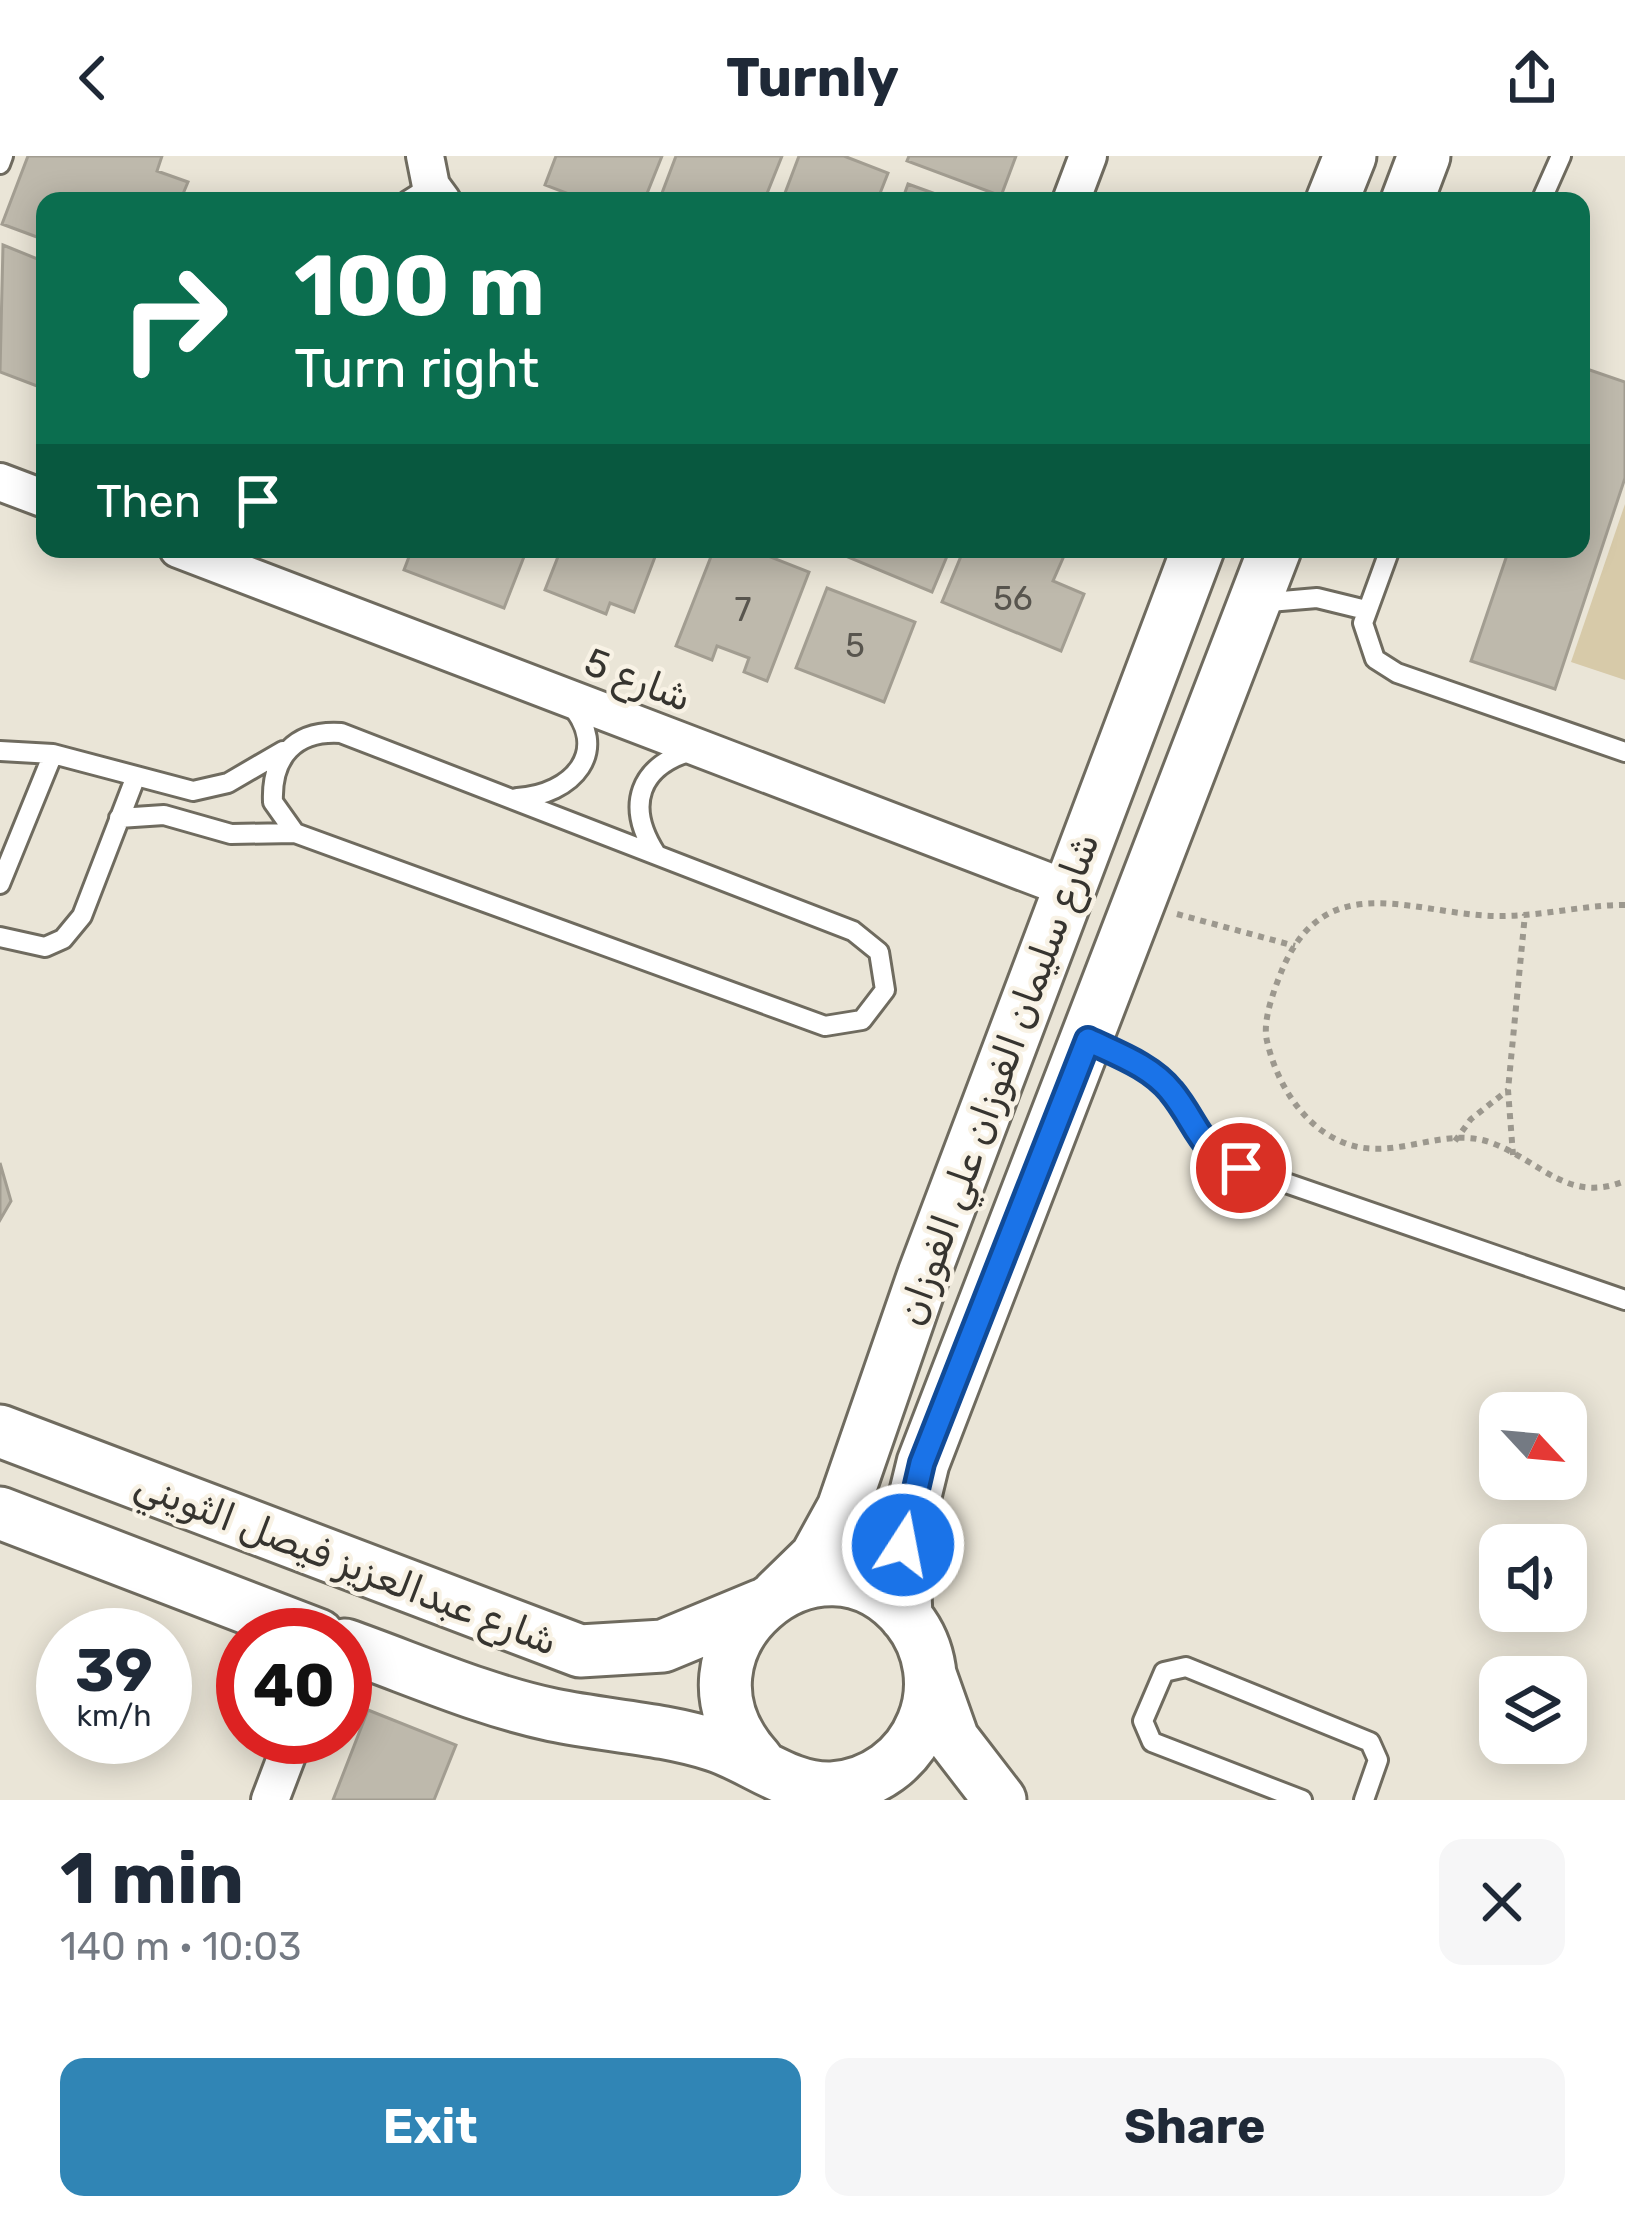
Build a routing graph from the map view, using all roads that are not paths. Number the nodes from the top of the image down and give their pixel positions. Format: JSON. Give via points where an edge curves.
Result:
{"nodes":[{"id":1,"x":1088,"y":156,"type":"edge"},
{"id":2,"x":1350,"y":156,"type":"edge"},
{"id":3,"x":1424,"y":156,"type":"edge"},
{"id":4,"x":1561,"y":156,"type":"edge"},
{"id":5,"x":1074,"y":192,"type":"edge"},
{"id":6,"x":1336,"y":192,"type":"edge"},
{"id":7,"x":1410,"y":192,"type":"edge"},
{"id":8,"x":1545,"y":192,"type":"edge"},
{"id":9,"x":0,"y":482,"type":"edge"},
{"id":10,"x":36,"y":496,"type":"edge"},
{"id":11,"x":1195,"y":558,"type":"edge"},
{"id":12,"x":1272,"y":558,"type":"edge"},
{"id":13,"x":1386,"y":558,"type":"edge"},
{"id":14,"x":235,"y":559,"type":"edge"},
{"id":15,"x":1254,"y":604,"type":"junction"},
{"id":16,"x":1366,"y":610,"type":"junction"},
{"id":17,"x":563,"y":696,"type":"junction"},
{"id":18,"x":287,"y":748,"type":"junction"},
{"id":19,"x":700,"y":749,"type":"junction"},
{"id":20,"x":0,"y":751,"type":"edge"},
{"id":21,"x":1625,"y":752,"type":"edge"},
{"id":22,"x":53,"y":754,"type":"junction"},
{"id":23,"x":136,"y":776,"type":"junction"},
{"id":24,"x":512,"y":798,"type":"junction"},
{"id":25,"x":119,"y":818,"type":"junction"},
{"id":26,"x":295,"y":833,"type":"junction"},
{"id":27,"x":656,"y":854,"type":"junction"},
{"id":28,"x":0,"y":884,"type":"edge"},
{"id":29,"x":1068,"y":889,"type":"junction"},
{"id":30,"x":0,"y":937,"type":"edge"},
{"id":31,"x":1088,"y":1040,"type":"junction"},
{"id":32,"x":924,"y":1274,"type":"junction"},
{"id":33,"x":1625,"y":1300,"type":"edge"},
{"id":34,"x":986,"y":1301,"type":"junction"},
{"id":35,"x":0,"y":1431,"type":"edge"},
{"id":36,"x":0,"y":1513,"type":"edge"},
{"id":37,"x":770,"y":1600,"type":"junction"},
{"id":38,"x":248,"y":1608,"type":"edge"},
{"id":39,"x":906,"y":1617,"type":"junction"},
{"id":40,"x":372,"y":1654,"type":"edge"},
{"id":41,"x":931,"y":1674,"type":"junction"},
{"id":42,"x":284,"y":1764,"type":"edge"},
{"id":43,"x":789,"y":1780,"type":"edge"},
{"id":44,"x":270,"y":1800,"type":"edge"},
{"id":45,"x":1000,"y":1800,"type":"edge"},
{"id":46,"x":1302,"y":1800,"type":"edge"},
{"id":47,"x":1364,"y":1800,"type":"edge"}],
"edges":[{"from":1,"to":5,"type":"street"},
{"from":2,"to":6,"type":"street"},
{"from":3,"to":7,"type":"street"},
{"from":4,"to":8,"type":"lane"},
{"from":9,"to":10,"type":"street"},
{"from":11,"to":29,"type":"street","name":"شارع سليمان الفوزان علي الفوزان"},
{"from":12,"to":15,"type":"street","name":"شارع سليمان الفوزان علي الفوزان"},
{"from":13,"to":16,"type":"lane"},
{"from":14,"to":17,"type":"street","name":"شارع 5"},
{"from":15,"to":16,"type":"lane","via":[[1317,598]]},
{"from":15,"to":31,"type":"street","name":"شارع سليمان الفوزان علي الفوزان"},
{"from":16,"to":21,"type":"lane","via":[[1364,636],[1385,667]]},
{"from":17,"to":19,"type":"street","name":"شارع 5"},
{"from":17,"to":24,"type":"lane","via":[[587,734],[585,758],[556,791]]},
{"from":18,"to":23,"type":"lane","via":[[208,790]]},
{"from":18,"to":24,"type":"lane","via":[[322,732],[341,733]]},
{"from":18,"to":26,"type":"lane","via":[[273,802]]},
{"from":19,"to":27,"type":"lane","via":[[671,756],[649,775],[638,801],[640,830]]},
{"from":19,"to":29,"type":"street","name":"شارع 5"},
{"from":20,"to":22,"type":"lane"},
{"from":22,"to":23,"type":"lane"},
{"from":22,"to":28,"type":"lane"},
{"from":23,"to":25,"type":"lane"},
{"from":24,"to":27,"type":"lane"},
{"from":25,"to":26,"type":"lane","via":[[164,815],[231,834]]},
{"from":25,"to":30,"type":"lane","via":[[75,929],[45,947]]},
{"from":26,"to":27,"type":"lane","via":[[806,1022],[844,1028],[877,1007],[886,970],[866,937]]},
{"from":29,"to":32,"type":"street","name":"شارع سليمان الفوزان علي الفوزان"},
{"from":31,"to":33,"type":"lane","via":[[1150,1071],[1173,1093],[1194,1134],[1226,1162]]},
{"from":31,"to":34,"type":"street","name":"شارع سليمان الفوزان علي الفوزان"},
{"from":32,"to":34,"type":"street","via":[[952,1294]]},
{"from":32,"to":37,"type":"street","name":"شارع سليمان الفوزان علي الفوزان","via":[[836,1524],[816,1557]]},
{"from":34,"to":39,"type":"street","name":"شارع سليمان الفوزان علي الفوزان","via":[[914,1490],[903,1545]]},
{"from":35,"to":37,"type":"street","name":"شارع عبدالعزيز فيصل الثويني","via":[[580,1651],[663,1646]]},
{"from":36,"to":38,"type":"street","name":"شارع عبدالعزيز فيصل الثويني"},
{"from":37,"to":39,"type":"street","via":[[808,1583],[851,1584]]},
{"from":37,"to":43,"type":"street","via":[[730,1652],[725,1691],[734,1729]]},
{"from":39,"to":41,"type":"street"},
{"from":40,"to":43,"type":"street","name":"شارع عبدالعزيز فيصل الثويني","via":[[532,1710],[668,1733]]},
{"from":41,"to":43,"type":"street","via":[[920,1730],[882,1772],[827,1788]]},
{"from":41,"to":45,"type":"street","via":[[959,1750]]},
{"from":42,"to":44,"type":"street"},
{"from":46,"to":47,"type":"lane","via":[[1152,1742],[1144,1721],[1163,1672],[1186,1667],[1370,1742],[1378,1760]]}]}
